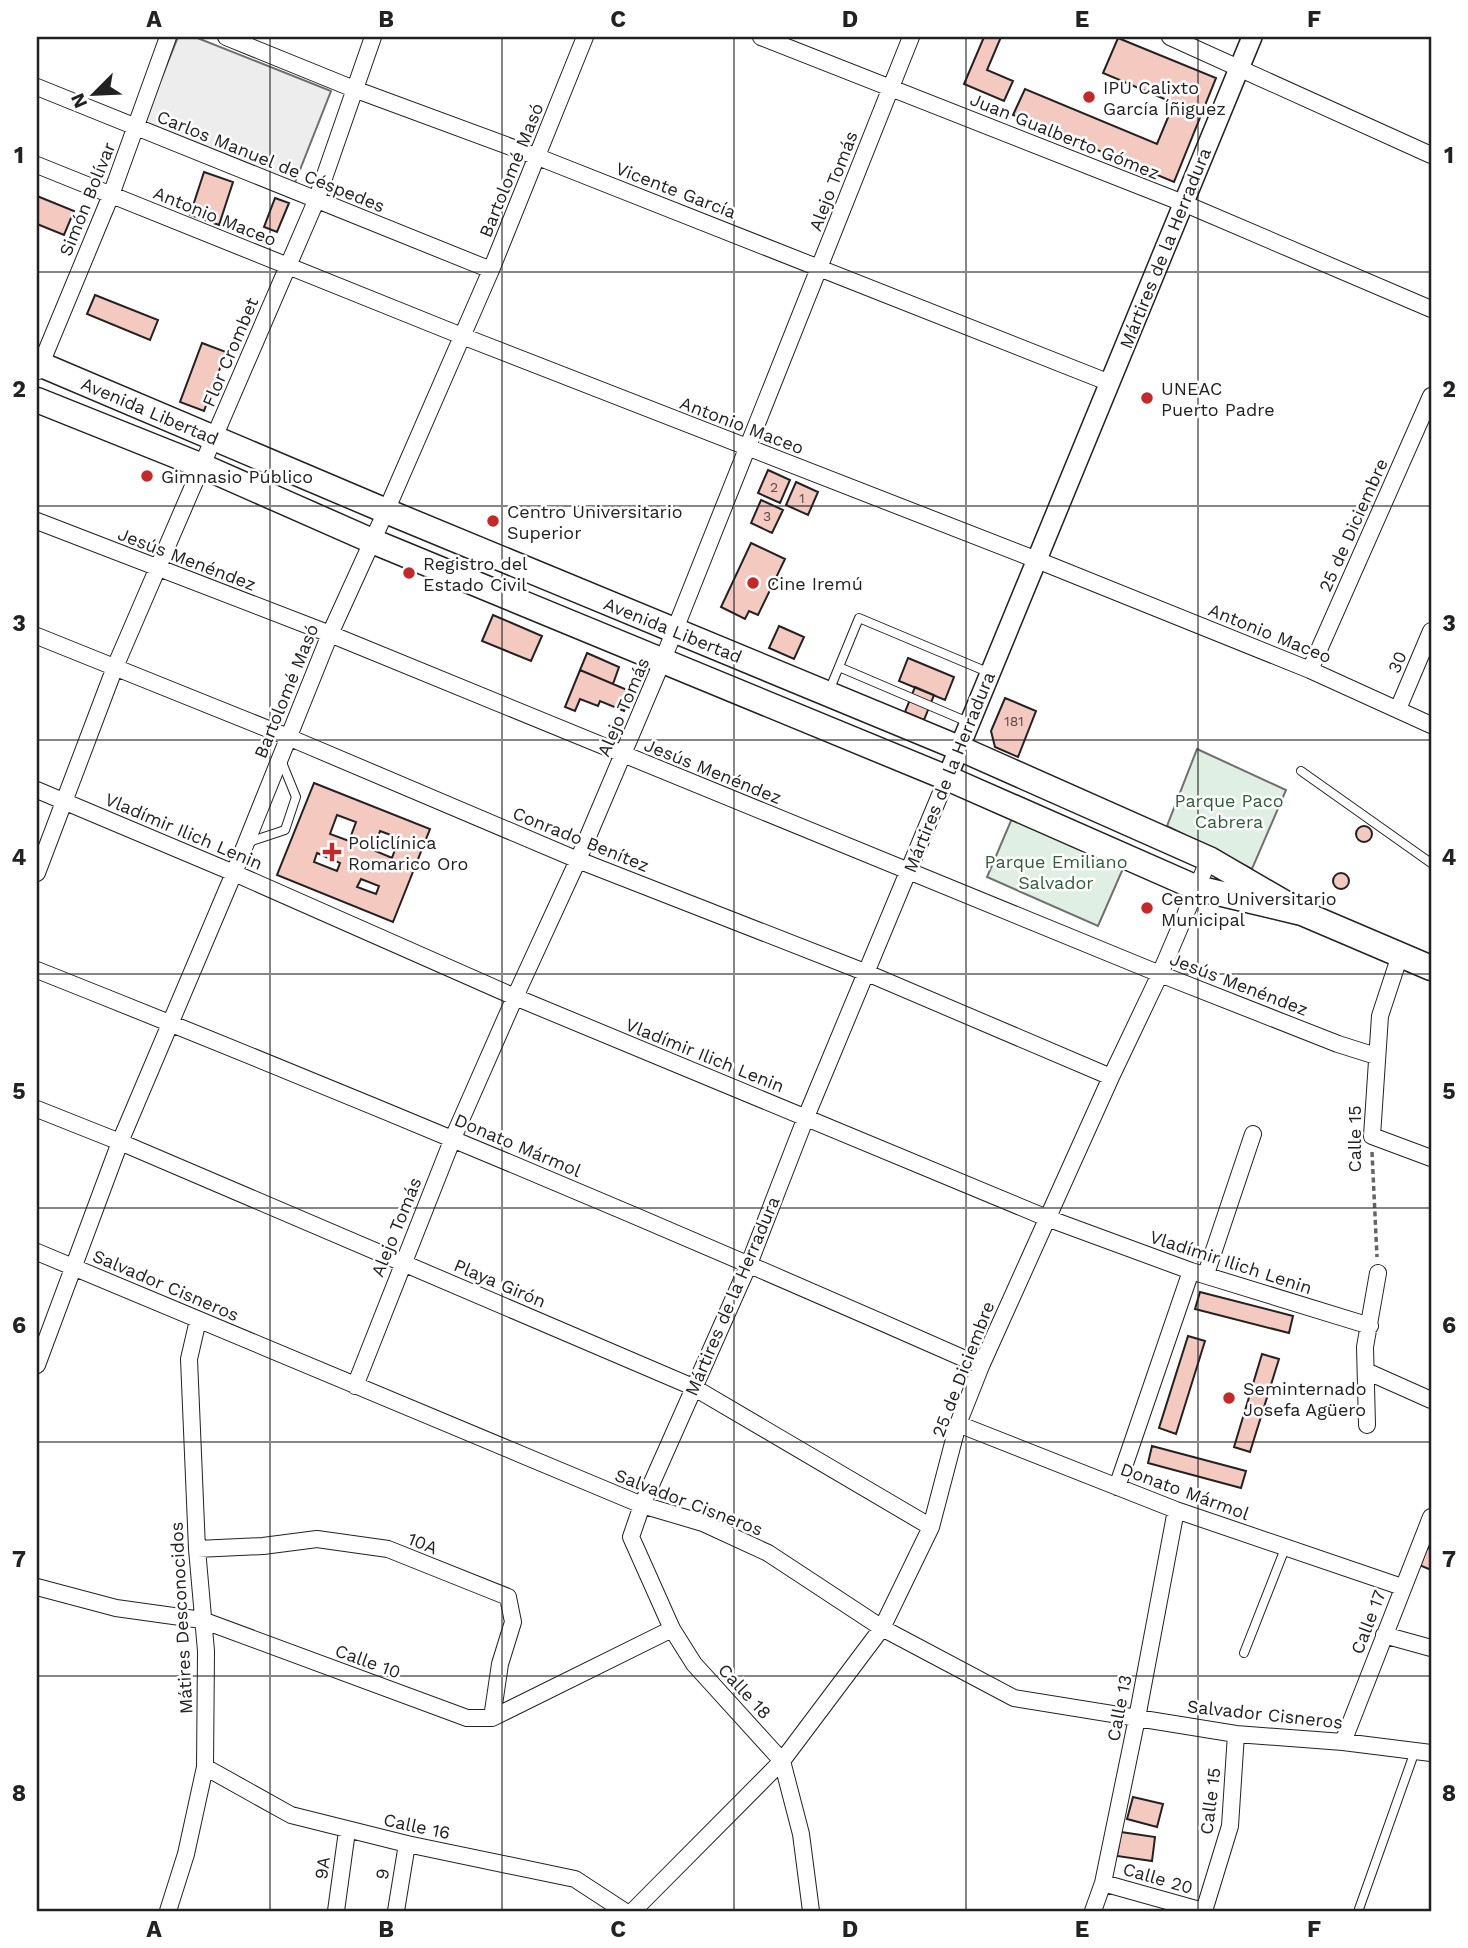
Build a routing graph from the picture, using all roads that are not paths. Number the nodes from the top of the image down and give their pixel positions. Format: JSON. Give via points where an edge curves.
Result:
{"nodes":[{"id":1,"x":168,"y":37,"type":"edge"},
{"id":2,"x":226,"y":37,"type":"edge"},
{"id":3,"x":373,"y":37,"type":"edge"},
{"id":4,"x":585,"y":37,"type":"edge"},
{"id":5,"x":761,"y":37,"type":"edge"},
{"id":6,"x":911,"y":37,"type":"edge"},
{"id":7,"x":1170,"y":37,"type":"edge"},
{"id":8,"x":1252,"y":37,"type":"edge"},
{"id":9,"x":1239,"y":68,"type":"junction"},
{"id":10,"x":37,"y":87,"type":"edge"},
{"id":11,"x":890,"y":87,"type":"junction"},
{"id":12,"x":354,"y":89,"type":"junction"},
{"id":13,"x":136,"y":128,"type":"junction"},
{"id":14,"x":1431,"y":155,"type":"edge"},
{"id":15,"x":538,"y":157,"type":"junction"},
{"id":16,"x":37,"y":165,"type":"edge"},
{"id":17,"x":111,"y":195,"type":"junction"},
{"id":18,"x":316,"y":201,"type":"junction"},
{"id":19,"x":1183,"y":203,"type":"junction"},
{"id":20,"x":288,"y":266,"type":"junction"},
{"id":21,"x":820,"y":267,"type":"junction"},
{"id":22,"x":491,"y":270,"type":"junction"},
{"id":23,"x":1412,"y":300,"type":"junction"},
{"id":24,"x":1431,"y":301,"type":"edge"},
{"id":25,"x":1431,"y":309,"type":"edge"},
{"id":26,"x":462,"y":336,"type":"junction"},
{"id":27,"x":38,"y":367,"type":"edge"},
{"id":28,"x":1110,"y":383,"type":"junction"},
{"id":29,"x":1431,"y":396,"type":"edge"},
{"id":30,"x":37,"y":400,"type":"edge"},
{"id":31,"x":215,"y":438,"type":"junction"},
{"id":32,"x":747,"y":447,"type":"junction"},
{"id":33,"x":202,"y":466,"type":"junction"},
{"id":34,"x":386,"y":511,"type":"junction"},
{"id":35,"x":37,"y":521,"type":"edge"},
{"id":36,"x":372,"y":541,"type":"junction"},
{"id":37,"x":1037,"y":560,"type":"junction"},
{"id":38,"x":159,"y":569,"type":"junction"},
{"id":39,"x":675,"y":631,"type":"junction"},
{"id":40,"x":1431,"y":631,"type":"edge"},
{"id":41,"x":330,"y":634,"type":"junction"},
{"id":42,"x":37,"y":636,"type":"edge"},
{"id":43,"x":662,"y":662,"type":"junction"},
{"id":44,"x":116,"y":667,"type":"junction"},
{"id":45,"x":839,"y":667,"type":"junction"},
{"id":46,"x":1310,"y":670,"type":"junction"},
{"id":47,"x":990,"y":673,"type":"junction"},
{"id":48,"x":828,"y":694,"type":"junction"},
{"id":49,"x":1398,"y":709,"type":"junction"},
{"id":50,"x":970,"y":723,"type":"junction"},
{"id":51,"x":1431,"y":725,"type":"edge"},
{"id":52,"x":288,"y":737,"type":"junction"},
{"id":53,"x":959,"y":748,"type":"junction"},
{"id":54,"x":624,"y":755,"type":"junction"},
{"id":55,"x":280,"y":758,"type":"junction"},
{"id":56,"x":1301,"y":771,"type":"dead end"},
{"id":57,"x":947,"y":778,"type":"junction"},
{"id":58,"x":37,"y":790,"type":"edge"},
{"id":59,"x":64,"y":802,"type":"junction"},
{"id":60,"x":246,"y":843,"type":"junction"},
{"id":61,"x":1209,"y":859,"type":"junction"},
{"id":62,"x":578,"y":860,"type":"junction"},
{"id":63,"x":1431,"y":863,"type":"edge"},
{"id":64,"x":908,"y":871,"type":"junction"},
{"id":65,"x":37,"y":873,"type":"edge"},
{"id":66,"x":234,"y":873,"type":"junction"},
{"id":67,"x":1197,"y":888,"type":"junction"},
{"id":68,"x":1302,"y":913,"type":"junction"},
{"id":69,"x":1400,"y":955,"type":"junction"},
{"id":70,"x":1431,"y":968,"type":"edge"},
{"id":71,"x":37,"y":971,"type":"edge"},
{"id":72,"x":867,"y":973,"type":"junction"},
{"id":73,"x":1160,"y":974,"type":"junction"},
{"id":74,"x":514,"y":997,"type":"junction"},
{"id":75,"x":170,"y":1023,"type":"junction"},
{"id":76,"x":1376,"y":1056,"type":"junction"},
{"id":77,"x":1111,"y":1077,"type":"junction"},
{"id":78,"x":37,"y":1109,"type":"edge"},
{"id":79,"x":806,"y":1117,"type":"junction"},
{"id":80,"x":1253,"y":1134,"type":"dead end"},
{"id":81,"x":453,"y":1139,"type":"junction"},
{"id":82,"x":120,"y":1142,"type":"junction"},
{"id":83,"x":1431,"y":1158,"type":"edge"},
{"id":84,"x":1047,"y":1218,"type":"junction"},
{"id":85,"x":37,"y":1252,"type":"edge"},
{"id":86,"x":403,"y":1263,"type":"junction"},
{"id":87,"x":749,"y":1264,"type":"junction"},
{"id":88,"x":74,"y":1267,"type":"junction"},
{"id":89,"x":1199,"y":1272,"type":"junction"},
{"id":90,"x":1378,"y":1273,"type":"road end"},
{"id":91,"x":198,"y":1320,"type":"junction"},
{"id":92,"x":1370,"y":1326,"type":"junction"},
{"id":93,"x":37,"y":1365,"type":"edge"},
{"id":94,"x":981,"y":1366,"type":"junction"},
{"id":95,"x":1366,"y":1371,"type":"junction"},
{"id":96,"x":355,"y":1386,"type":"junction"},
{"id":97,"x":693,"y":1387,"type":"junction"},
{"id":98,"x":1431,"y":1401,"type":"edge"},
{"id":99,"x":958,"y":1424,"type":"junction"},
{"id":100,"x":1367,"y":1425,"type":"dead end"},
{"id":101,"x":1117,"y":1487,"type":"junction"},
{"id":102,"x":642,"y":1505,"type":"junction"},
{"id":103,"x":1176,"y":1510,"type":"junction"},
{"id":104,"x":1431,"y":1517,"type":"edge"},
{"id":105,"x":931,"y":1527,"type":"junction"},
{"id":106,"x":1286,"y":1546,"type":"junction"},
{"id":107,"x":197,"y":1549,"type":"junction"},
{"id":108,"x":37,"y":1587,"type":"edge"},
{"id":109,"x":1402,"y":1587,"type":"junction"},
{"id":110,"x":202,"y":1620,"type":"junction"},
{"id":111,"x":882,"y":1628,"type":"junction"},
{"id":112,"x":672,"y":1629,"type":"junction"},
{"id":113,"x":1384,"y":1635,"type":"junction"},
{"id":114,"x":1431,"y":1648,"type":"edge"},
{"id":115,"x":1244,"y":1653,"type":"dead end"},
{"id":116,"x":492,"y":1718,"type":"junction"},
{"id":117,"x":1137,"y":1718,"type":"junction"},
{"id":118,"x":1236,"y":1734,"type":"junction"},
{"id":119,"x":1343,"y":1742,"type":"junction"},
{"id":120,"x":1423,"y":1752,"type":"edge"},
{"id":121,"x":782,"y":1761,"type":"junction"},
{"id":122,"x":205,"y":1767,"type":"junction"},
{"id":123,"x":347,"y":1830,"type":"junction"},
{"id":124,"x":407,"y":1844,"type":"junction"},
{"id":125,"x":1103,"y":1882,"type":"junction"},
{"id":126,"x":1359,"y":1909,"type":"dead end"},
{"id":127,"x":168,"y":1911,"type":"edge"},
{"id":128,"x":336,"y":1911,"type":"edge"},
{"id":129,"x":396,"y":1911,"type":"edge"},
{"id":130,"x":624,"y":1911,"type":"edge"},
{"id":131,"x":633,"y":1911,"type":"edge"},
{"id":132,"x":811,"y":1911,"type":"edge"},
{"id":133,"x":1093,"y":1911,"type":"edge"},
{"id":134,"x":1203,"y":1911,"type":"edge"}],
"edges":[{"from":1,"to":13,"type":"street","name":"Simón Bolívar"},
{"from":2,"to":12,"type":"street","name":"Vicente García"},
{"from":3,"to":12,"type":"street","name":"Flor Crombet"},
{"from":4,"to":15,"type":"street","name":"Bartolomé Masó"},
{"from":5,"to":11,"type":"street","name":"Juan Gualberto Gómez"},
{"from":6,"to":11,"type":"street","name":"Alejo Tomás"},
{"from":7,"to":9,"type":"street"},
{"from":8,"to":9,"type":"street","name":"Mártires de la Herradura"},
{"from":9,"to":14,"type":"street"},
{"from":9,"to":19,"type":"street","name":"Mártires de la Herradura"},
{"from":10,"to":13,"type":"street","name":"Carlos Manuel de Céspedes"},
{"from":11,"to":19,"type":"street","name":"Juan Gualberto Gómez"},
{"from":11,"to":21,"type":"street","name":"Alejo Tomás"},
{"from":12,"to":15,"type":"street","name":"Vicente García"},
{"from":12,"to":18,"type":"street","name":"Flor Crombet"},
{"from":13,"to":17,"type":"street","name":"Simón Bolívar"},
{"from":13,"to":18,"type":"street","name":"Carlos Manuel de Céspedes"},
{"from":15,"to":21,"type":"street","name":"Vicente García"},
{"from":15,"to":22,"type":"street","name":"Bartolomé Masó"},
{"from":16,"to":17,"type":"street","name":"Antonio Maceo"},
{"from":17,"to":20,"type":"street","name":"Antonio Maceo"},
{"from":17,"to":27,"type":"street","name":"Simón Bolívar"},
{"from":18,"to":20,"type":"street","name":"Flor Crombet"},
{"from":18,"to":22,"type":"street","name":"Carlos Manuel de Céspedes"},
{"from":19,"to":23,"type":"street","name":"Juan Gualberto Gómez"},
{"from":19,"to":28,"type":"street","name":"Mártires de la Herradura"},
{"from":20,"to":26,"type":"street","name":"Antonio Maceo"},
{"from":20,"to":31,"type":"street","name":"Flor Crombet"},
{"from":21,"to":28,"type":"street","name":"Vicente García"},
{"from":21,"to":32,"type":"street","name":"Alejo Tomás"},
{"from":22,"to":26,"type":"street","name":"Bartolomé Masó"},
{"from":23,"to":24,"type":"street"},
{"from":23,"to":25,"type":"street","name":"Juan Gualberto Gómez"},
{"from":26,"to":32,"type":"street","name":"Antonio Maceo"},
{"from":26,"to":34,"type":"street","name":"Bartolomé Masó"},
{"from":27,"to":31,"type":"main road","name":"Avenida Libertad"},
{"from":28,"to":37,"type":"street","name":"Mártires de la Herradura"},
{"from":29,"to":46,"type":"street","name":"25 de Diciembre"},
{"from":30,"to":33,"type":"main road","name":"Avenida Libertad"},
{"from":31,"to":33,"type":"street","name":"Flor Crombet"},
{"from":31,"to":34,"type":"main road","name":"Avenida Libertad"},
{"from":32,"to":37,"type":"street","name":"Antonio Maceo"},
{"from":32,"to":39,"type":"street","name":"Alejo Tomás"},
{"from":33,"to":36,"type":"main road","name":"Avenida Libertad"},
{"from":33,"to":38,"type":"street","name":"Flor Crombet"},
{"from":34,"to":36,"type":"street","name":"Bartolomé Masó"},
{"from":34,"to":39,"type":"main road","name":"Avenida Libertad"},
{"from":35,"to":38,"type":"street","name":"Jesús Menéndez"},
{"from":36,"to":41,"type":"street","name":"Bartolomé Masó"},
{"from":36,"to":43,"type":"main road","name":"Avenida Libertad"},
{"from":37,"to":46,"type":"street","name":"Antonio Maceo"},
{"from":37,"to":47,"type":"street","name":"Mártires de la Herradura"},
{"from":38,"to":41,"type":"street","name":"Jesús Menéndez"},
{"from":38,"to":44,"type":"street","name":"Flor Crombet"},
{"from":39,"to":43,"type":"street","name":"Alejo Tomás"},
{"from":39,"to":48,"type":"main road","name":"Avenida Libertad"},
{"from":40,"to":49,"type":"street","name":"30"},
{"from":41,"to":52,"type":"street","name":"Bartolomé Masó"},
{"from":41,"to":54,"type":"street","name":"Jesús Menéndez"},
{"from":42,"to":44,"type":"street","name":"Conrado Benítez"},
{"from":43,"to":54,"type":"street","name":"Alejo Tomás"},
{"from":43,"to":57,"type":"main road","name":"Avenida Libertad"},
{"from":44,"to":52,"type":"street","name":"Conrado Benítez"},
{"from":44,"to":59,"type":"street","name":"Flor Crombet"},
{"from":45,"to":47,"type":"lane","via":[[859,618]]},
{"from":45,"to":48,"type":"lane"},
{"from":45,"to":50,"type":"lane"},
{"from":46,"to":49,"type":"street","name":"Antonio Maceo"},
{"from":47,"to":50,"type":"street","name":"Mártires de la Herradura"},
{"from":48,"to":53,"type":"main road","name":"Avenida Libertad"},
{"from":49,"to":51,"type":"street","name":"Antonio Maceo"},
{"from":50,"to":53,"type":"street","name":"Mártires de la Herradura"},
{"from":52,"to":55,"type":"street","name":"Bartolomé Masó"},
{"from":52,"to":62,"type":"street","name":"Conrado Benítez"},
{"from":53,"to":57,"type":"street","name":"Mártires de la Herradura"},
{"from":53,"to":61,"type":"main road","name":"Avenida Libertad"},
{"from":54,"to":62,"type":"street","name":"Alejo Tomás"},
{"from":54,"to":64,"type":"street","name":"Jesús Menéndez"},
{"from":55,"to":60,"type":"street","name":"Bartolomé Masó"},
{"from":55,"to":60,"type":"lane","via":[[296,797],[285,830]]},
{"from":56,"to":63,"type":"lane"},
{"from":57,"to":64,"type":"street","name":"Mártires de la Herradura"},
{"from":57,"to":67,"type":"main road","name":"Avenida Libertad"},
{"from":58,"to":59,"type":"street","name":"Vladímir Ilich Lenin"},
{"from":59,"to":65,"type":"street","name":"Flor Crombet"},
{"from":59,"to":66,"type":"street","name":"Vladímir Ilich Lenin"},
{"from":60,"to":66,"type":"street","name":"Bartolomé Masó"},
{"from":61,"to":67,"type":"street","name":"25 de Diciembre"},
{"from":61,"to":68,"type":"main road","name":"Avenida Libertad"},
{"from":62,"to":72,"type":"street","name":"Conrado Benítez"},
{"from":62,"to":74,"type":"street","name":"Alejo Tomás"},
{"from":64,"to":72,"type":"street","name":"Mártires de la Herradura"},
{"from":64,"to":73,"type":"street","name":"Jesús Menéndez"},
{"from":66,"to":74,"type":"street","name":"Vladímir Ilich Lenin"},
{"from":66,"to":75,"type":"street","name":"Bartolomé Masó"},
{"from":67,"to":68,"type":"main road","name":"Avenida Libertad"},
{"from":67,"to":73,"type":"street","name":"25 de Diciembre"},
{"from":68,"to":69,"type":"main road","name":"Avenida Libertad"},
{"from":69,"to":70,"type":"main road","name":"Avenida Libertad"},
{"from":69,"to":76,"type":"street","name":"Calle 15","via":[[1380,1016]]},
{"from":71,"to":75,"type":"street","name":"Donato Mármol"},
{"from":72,"to":77,"type":"street","name":"Conrado Benítez"},
{"from":72,"to":79,"type":"street","name":"Mártires de la Herradura"},
{"from":73,"to":76,"type":"street","name":"Jesús Menéndez"},
{"from":73,"to":77,"type":"street","name":"25 de Diciembre"},
{"from":74,"to":79,"type":"street","name":"Vladímir Ilich Lenin"},
{"from":74,"to":81,"type":"street","name":"Alejo Tomás"},
{"from":75,"to":81,"type":"street","name":"Donato Mármol"},
{"from":75,"to":82,"type":"street","name":"Bartolomé Masó"},
{"from":76,"to":83,"type":"street","name":"Calle 15","via":[[1371,1136]]},
{"from":77,"to":84,"type":"street","name":"25 de Diciembre"},
{"from":78,"to":82,"type":"street","name":"Playa Girón"},
{"from":79,"to":84,"type":"street","name":"Vladímir Ilich Lenin"},
{"from":79,"to":87,"type":"street","name":"Mártires de la Herradura"},
{"from":80,"to":89,"type":"street"},
{"from":81,"to":86,"type":"street","name":"Alejo Tomás"},
{"from":81,"to":87,"type":"street","name":"Donato Mármol"},
{"from":82,"to":86,"type":"street","name":"Playa Girón"},
{"from":82,"to":88,"type":"street","name":"Bartolomé Masó"},
{"from":84,"to":89,"type":"street","name":"Vladímir Ilich Lenin"},
{"from":84,"to":94,"type":"street","name":"25 de Diciembre"},
{"from":85,"to":88,"type":"street","name":"Salvador Cisneros"},
{"from":86,"to":96,"type":"street","name":"Alejo Tomás"},
{"from":86,"to":97,"type":"street","name":"Playa Girón"},
{"from":87,"to":94,"type":"street","name":"Donato Mármol"},
{"from":87,"to":97,"type":"street","name":"Mártires de la Herradura"},
{"from":88,"to":91,"type":"street","name":"Salvador Cisneros"},
{"from":88,"to":93,"type":"street","name":"Bartolomé Masó"},
{"from":89,"to":92,"type":"street","name":"Vladímir Ilich Lenin"},
{"from":89,"to":101,"type":"street"},
{"from":90,"to":92,"type":"street"},
{"from":91,"to":96,"type":"street","name":"Salvador Cisneros"},
{"from":91,"to":107,"type":"street","name":"Mátires Desconocidos","via":[[189,1359]]},
{"from":92,"to":95,"type":"street"},
{"from":94,"to":99,"type":"street","name":"25 de Diciembre"},
{"from":95,"to":98,"type":"street"},
{"from":95,"to":100,"type":"street"},
{"from":96,"to":102,"type":"street","name":"Salvador Cisneros"},
{"from":97,"to":102,"type":"street","name":"Mártires de la Herradura"},
{"from":97,"to":105,"type":"street","name":"Playa Girón"},
{"from":99,"to":101,"type":"street","name":"Donato Mármol"},
{"from":99,"to":105,"type":"street","name":"25 de Diciembre"},
{"from":101,"to":103,"type":"street","name":"Donato Mármol"},
{"from":102,"to":111,"type":"street","name":"Salvador Cisneros","via":[[703,1524],[768,1553]]},
{"from":102,"to":112,"type":"street","name":"Calle 18","via":[[631,1537]]},
{"from":103,"to":106,"type":"street","name":"Donato Mármol"},
{"from":103,"to":117,"type":"street","name":"Calle 13"},
{"from":104,"to":109,"type":"street","name":"Calle 17"},
{"from":105,"to":111,"type":"street","name":"25 de Diciembre"},
{"from":106,"to":109,"type":"street","name":"Donato Mármol"},
{"from":106,"to":115,"type":"lane"},
{"from":107,"to":110,"type":"street","name":"Mátires Desconocidos"},
{"from":107,"to":116,"type":"street","name":"10A","via":[[317,1539],[388,1549],[508,1597],[513,1622],[500,1664]]},
{"from":108,"to":110,"type":"street","name":"Calle 10","via":[[117,1608]]},
{"from":109,"to":113,"type":"street","name":"Calle 17"},
{"from":110,"to":116,"type":"street","name":"Calle 10","via":[[467,1718]]},
{"from":110,"to":122,"type":"street","name":"Mátires Desconocidos"},
{"from":111,"to":117,"type":"street","name":"Salvador Cisneros","via":[[1014,1698]]},
{"from":111,"to":121,"type":"street","name":"25 de Diciembre"},
{"from":112,"to":116,"type":"street"},
{"from":112,"to":121,"type":"street","name":"Calle 18","via":[[694,1664]]},
{"from":113,"to":114,"type":"street"},
{"from":113,"to":119,"type":"street","name":"Calle 17"},
{"from":117,"to":118,"type":"street","name":"Salvador Cisneros"},
{"from":117,"to":125,"type":"street","name":"Calle 13"},
{"from":118,"to":119,"type":"street","name":"Salvador Cisneros"},
{"from":118,"to":134,"type":"street","name":"Calle 15","via":[[1230,1826]]},
{"from":119,"to":120,"type":"street","name":"Salvador Cisneros"},
{"from":120,"to":126,"type":"lane","name":"Salvador Cisneros"},
{"from":121,"to":131,"type":"street","name":"25 de Diciembre"},
{"from":121,"to":132,"type":"street","name":"Calle 18","via":[[801,1834]]},
{"from":122,"to":123,"type":"street","name":"Calle 16","via":[[291,1815]]},
{"from":122,"to":127,"type":"street","name":"Mátires Desconocidos"},
{"from":123,"to":124,"type":"street","name":"Calle 16"},
{"from":123,"to":128,"type":"street","name":"9A"},
{"from":124,"to":129,"type":"street","name":"9"},
{"from":124,"to":130,"type":"street","name":"Calle 16","via":[[575,1879]]},
{"from":125,"to":133,"type":"street","name":"Calle 13"},
{"from":125,"to":134,"type":"street","name":"Calle 20"}]}
